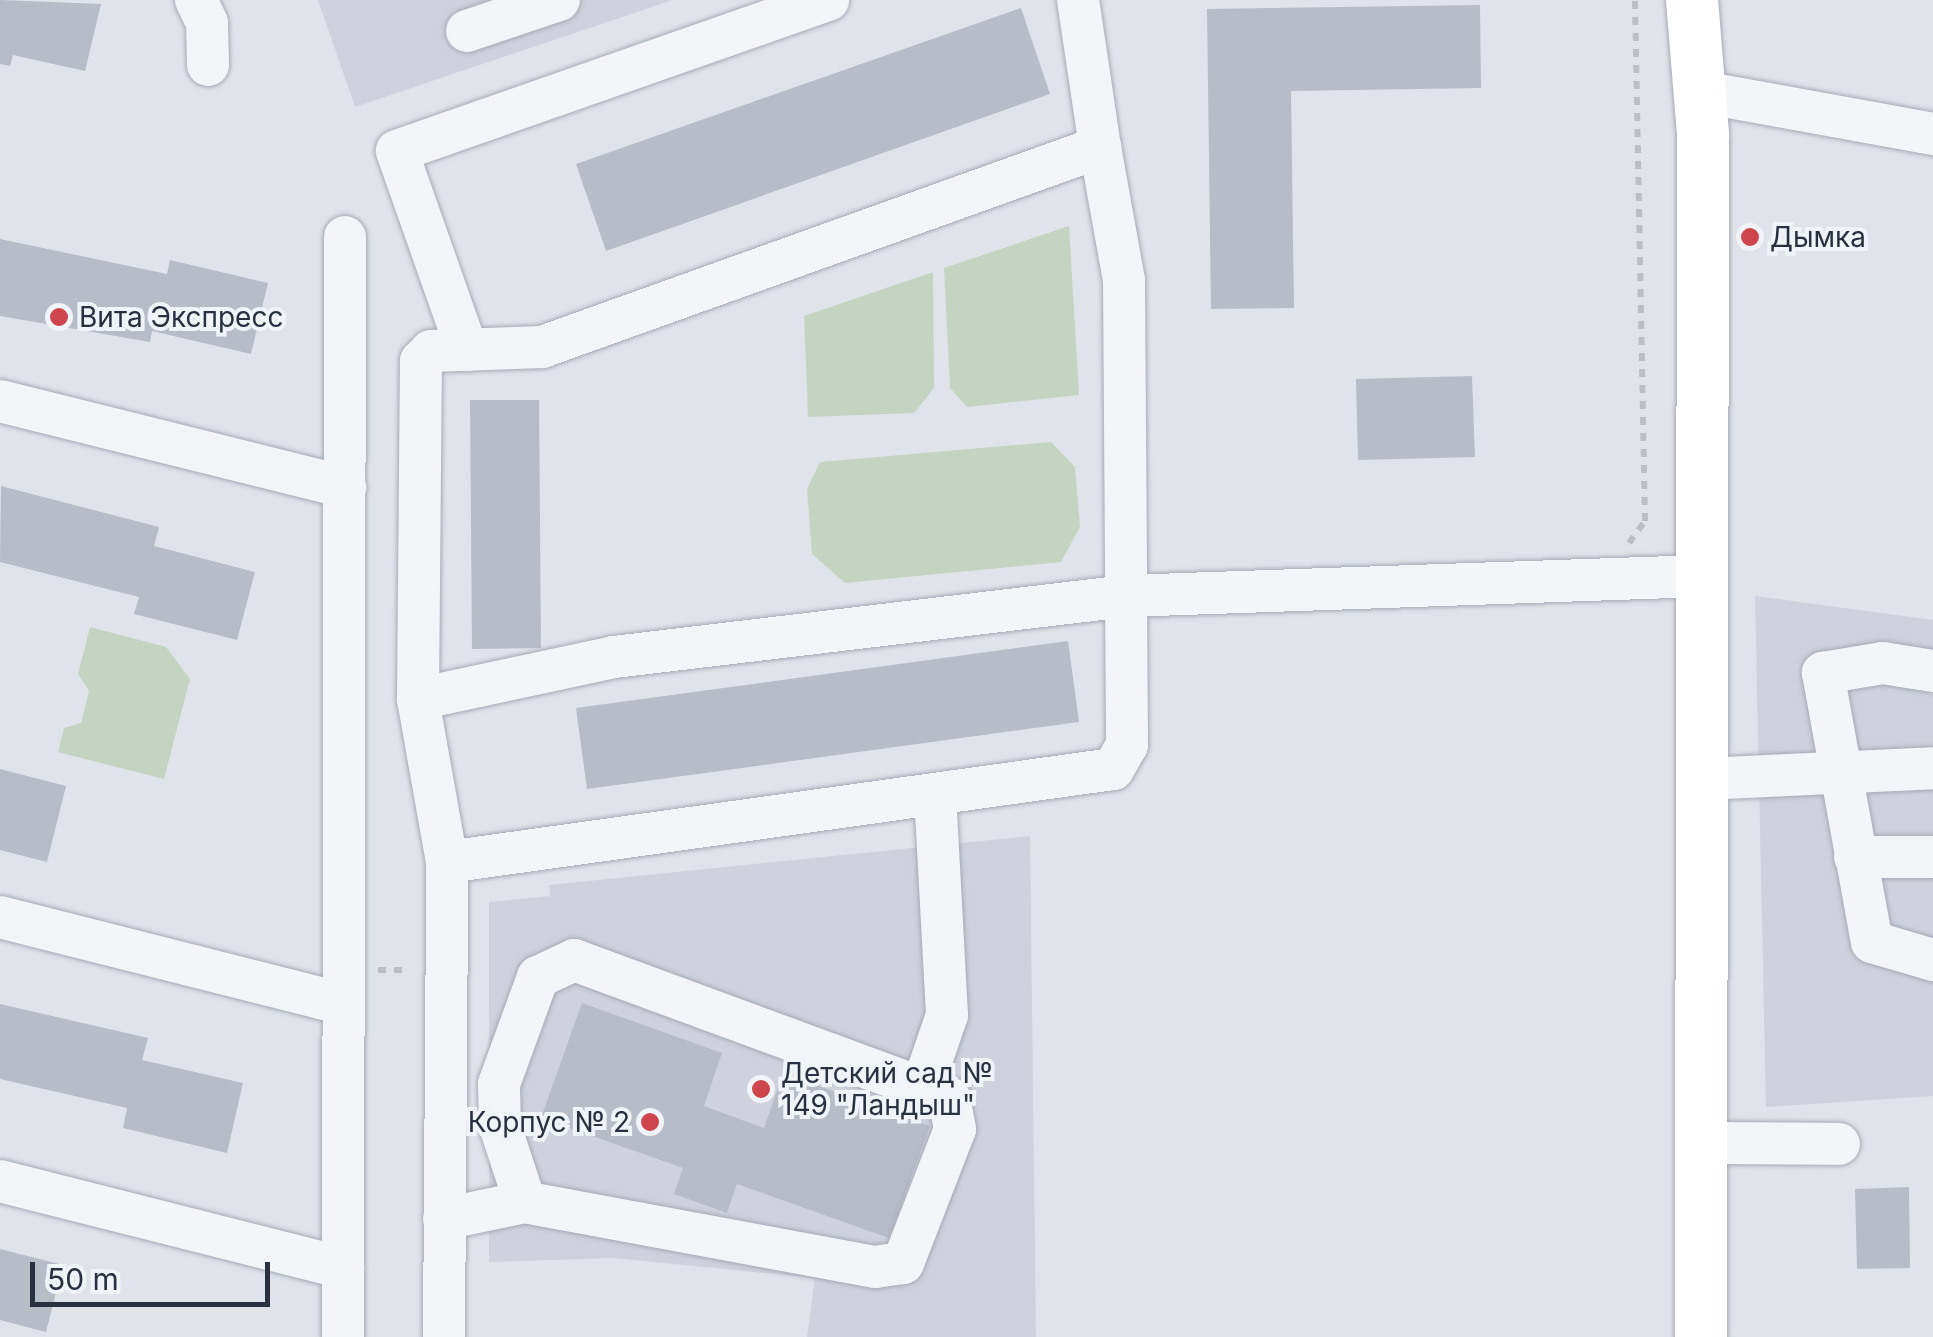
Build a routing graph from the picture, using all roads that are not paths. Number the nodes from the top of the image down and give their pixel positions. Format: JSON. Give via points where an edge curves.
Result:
{"nodes":[{"id":1,"x":196,"y":0,"type":"edge"},
{"id":2,"x":559,"y":0,"type":"edge"},
{"id":3,"x":828,"y":0,"type":"edge"},
{"id":4,"x":1078,"y":0,"type":"edge"},
{"id":5,"x":1692,"y":0,"type":"edge"},
{"id":6,"x":467,"y":31,"type":"dead end"},
{"id":7,"x":208,"y":65,"type":"dead end"},
{"id":8,"x":1702,"y":92,"type":"junction"},
{"id":9,"x":1933,"y":134,"type":"edge"},
{"id":10,"x":1100,"y":147,"type":"junction"},
{"id":11,"x":345,"y":237,"type":"dead end"},
{"id":12,"x":467,"y":350,"type":"junction"},
{"id":13,"x":0,"y":400,"type":"edge"},
{"id":14,"x":345,"y":487,"type":"junction"},
{"id":15,"x":1702,"y":576,"type":"junction"},
{"id":16,"x":1126,"y":596,"type":"junction"},
{"id":17,"x":1933,"y":671,"type":"edge"},
{"id":18,"x":418,"y":699,"type":"junction"},
{"id":19,"x":1933,"y":768,"type":"edge"},
{"id":20,"x":1839,"y":777,"type":"junction"},
{"id":21,"x":1703,"y":778,"type":"junction"},
{"id":22,"x":936,"y":794,"type":"junction"},
{"id":23,"x":1855,"y":856,"type":"junction"},
{"id":24,"x":1933,"y":857,"type":"edge"},
{"id":25,"x":447,"y":862,"type":"junction"},
{"id":26,"x":0,"y":916,"type":"edge"},
{"id":27,"x":1933,"y":960,"type":"edge"},
{"id":28,"x":343,"y":988,"type":"junction"},
{"id":29,"x":923,"y":1085,"type":"junction"},
{"id":30,"x":1701,"y":1143,"type":"junction"},
{"id":31,"x":1839,"y":1144,"type":"dead end"},
{"id":32,"x":0,"y":1181,"type":"edge"},
{"id":33,"x":525,"y":1202,"type":"junction"},
{"id":34,"x":444,"y":1219,"type":"junction"},
{"id":35,"x":343,"y":1268,"type":"junction"},
{"id":36,"x":343,"y":1337,"type":"edge"},
{"id":37,"x":444,"y":1337,"type":"edge"},
{"id":38,"x":1701,"y":1337,"type":"edge"}],
"edges":[{"from":1,"to":7,"type":"street","via":[[207,23]]},
{"from":2,"to":6,"type":"street"},
{"from":3,"to":12,"type":"street","via":[[398,151]]},
{"from":4,"to":10,"type":"street"},
{"from":5,"to":8,"type":"main road"},
{"from":8,"to":9,"type":"street"},
{"from":8,"to":15,"type":"main road"},
{"from":10,"to":12,"type":"street","via":[[542,346]]},
{"from":10,"to":16,"type":"street","via":[[1124,280]]},
{"from":11,"to":14,"type":"street"},
{"from":12,"to":18,"type":"street","via":[[431,352],[416,375]]},
{"from":13,"to":14,"type":"street"},
{"from":14,"to":28,"type":"street"},
{"from":15,"to":16,"type":"street"},
{"from":15,"to":21,"type":"main road"},
{"from":16,"to":18,"type":"street","via":[[614,657]]},
{"from":16,"to":22,"type":"street","via":[[1123,760],[1099,772]]},
{"from":17,"to":20,"type":"street","via":[[1883,663],[1824,674]]},
{"from":18,"to":25,"type":"street"},
{"from":19,"to":20,"type":"street"},
{"from":20,"to":21,"type":"street"},
{"from":20,"to":23,"type":"street"},
{"from":21,"to":30,"type":"main road"},
{"from":22,"to":25,"type":"street"},
{"from":22,"to":29,"type":"street","via":[[946,1015]]},
{"from":23,"to":24,"type":"street"},
{"from":23,"to":27,"type":"street","via":[[1872,942]]},
{"from":25,"to":34,"type":"street"},
{"from":26,"to":28,"type":"street"},
{"from":28,"to":35,"type":"street"},
{"from":29,"to":33,"type":"street","via":[[949,1098],[955,1129],[911,1252],[893,1268]]},
{"from":29,"to":33,"type":"street","via":[[558,962],[536,981],[499,1084],[500,1126]]},
{"from":30,"to":31,"type":"street"},
{"from":30,"to":38,"type":"main road"},
{"from":32,"to":35,"type":"street"},
{"from":33,"to":34,"type":"street"},
{"from":34,"to":37,"type":"street"},
{"from":35,"to":36,"type":"street"}]}
